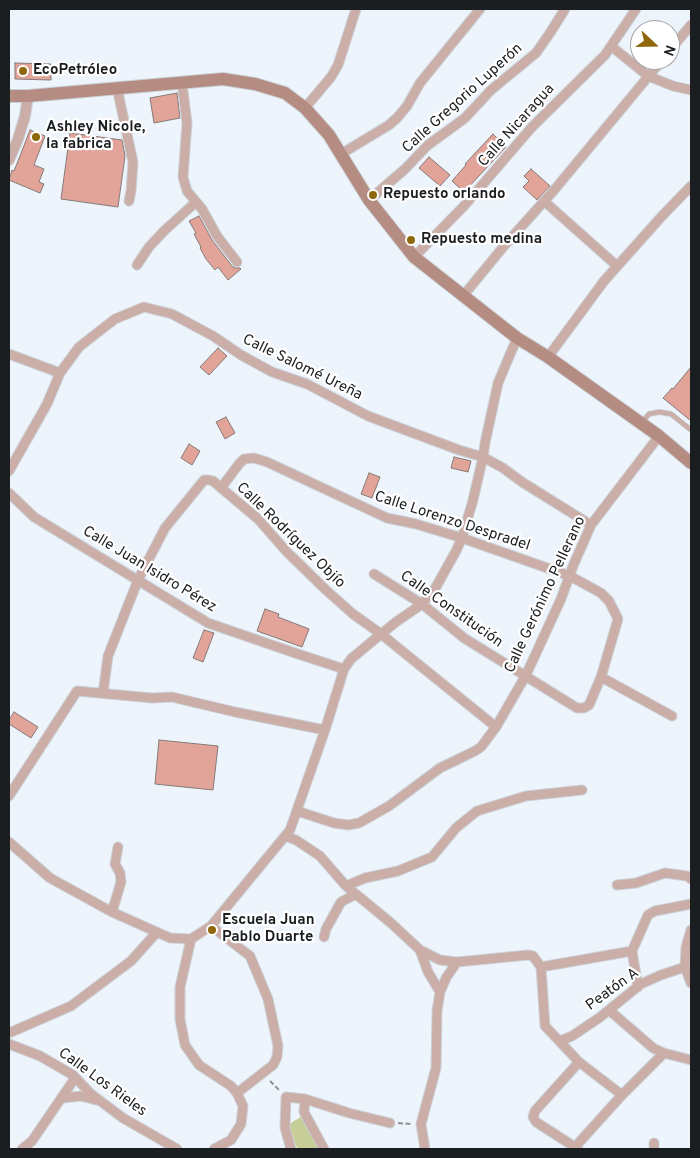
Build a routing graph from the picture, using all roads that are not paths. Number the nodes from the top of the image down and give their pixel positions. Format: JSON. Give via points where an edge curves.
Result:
{"nodes":[{"id":1,"x":356,"y":9,"type":"edge"},
{"id":2,"x":480,"y":9,"type":"edge"},
{"id":3,"x":565,"y":9,"type":"edge"},
{"id":4,"x":636,"y":9,"type":"edge"},
{"id":5,"x":691,"y":25,"type":"edge"},
{"id":6,"x":680,"y":38,"type":"edge"},
{"id":7,"x":611,"y":46,"type":"junction"},
{"id":8,"x":653,"y":70,"type":"edge"},
{"id":9,"x":648,"y":76,"type":"junction"},
{"id":10,"x":182,"y":83,"type":"junction"},
{"id":11,"x":117,"y":88,"type":"junction"},
{"id":12,"x":691,"y":90,"type":"edge"},
{"id":13,"x":9,"y":96,"type":"edge"},
{"id":14,"x":28,"y":96,"type":"junction"},
{"id":15,"x":305,"y":108,"type":"junction"},
{"id":16,"x":341,"y":154,"type":"junction"},
{"id":17,"x":9,"y":160,"type":"edge"},
{"id":18,"x":691,"y":186,"type":"edge"},
{"id":19,"x":369,"y":200,"type":"junction"},
{"id":20,"x":129,"y":201,"type":"dead end"},
{"id":21,"x":544,"y":201,"type":"junction"},
{"id":22,"x":196,"y":202,"type":"junction"},
{"id":23,"x":414,"y":257,"type":"junction"},
{"id":24,"x":237,"y":262,"type":"dead end"},
{"id":25,"x":137,"y":265,"type":"dead end"},
{"id":26,"x":617,"y":266,"type":"junction"},
{"id":27,"x":463,"y":296,"type":"junction"},
{"id":28,"x":517,"y":338,"type":"junction"},
{"id":29,"x":9,"y":354,"type":"edge"},
{"id":30,"x":548,"y":357,"type":"junction"},
{"id":31,"x":60,"y":373,"type":"junction"},
{"id":32,"x":642,"y":423,"type":"junction"},
{"id":33,"x":691,"y":430,"type":"edge"},
{"id":34,"x":659,"y":436,"type":"junction"},
{"id":35,"x":483,"y":457,"type":"junction"},
{"id":36,"x":691,"y":463,"type":"edge"},
{"id":37,"x":9,"y":471,"type":"edge"},
{"id":38,"x":221,"y":488,"type":"junction"},
{"id":39,"x":9,"y":494,"type":"edge"},
{"id":40,"x":591,"y":525,"type":"junction"},
{"id":41,"x":462,"y":538,"type":"junction"},
{"id":42,"x":374,"y":574,"type":"dead end"},
{"id":43,"x":570,"y":576,"type":"junction"},
{"id":44,"x":138,"y":580,"type":"junction"},
{"id":45,"x":422,"y":604,"type":"junction"},
{"id":46,"x":381,"y":634,"type":"junction"},
{"id":47,"x":344,"y":669,"type":"junction"},
{"id":48,"x":526,"y":675,"type":"junction"},
{"id":49,"x":601,"y":677,"type":"junction"},
{"id":50,"x":103,"y":693,"type":"junction"},
{"id":51,"x":672,"y":716,"type":"dead end"},
{"id":52,"x":496,"y":726,"type":"junction"},
{"id":53,"x":325,"y":730,"type":"junction"},
{"id":54,"x":582,"y":790,"type":"dead end"},
{"id":55,"x":9,"y":796,"type":"edge"},
{"id":56,"x":297,"y":811,"type":"junction"},
{"id":57,"x":285,"y":836,"type":"junction"},
{"id":58,"x":9,"y":842,"type":"edge"},
{"id":59,"x":118,"y":847,"type":"dead end"},
{"id":60,"x":691,"y":879,"type":"edge"},
{"id":61,"x":617,"y":885,"type":"dead end"},
{"id":62,"x":346,"y":886,"type":"junction"},
{"id":63,"x":356,"y":894,"type":"junction"},
{"id":64,"x":691,"y":904,"type":"edge"},
{"id":65,"x":112,"y":912,"type":"junction"},
{"id":66,"x":211,"y":926,"type":"junction"},
{"id":67,"x":691,"y":930,"type":"edge"},
{"id":68,"x":157,"y":932,"type":"junction"},
{"id":69,"x":324,"y":937,"type":"dead end"},
{"id":70,"x":191,"y":939,"type":"junction"},
{"id":71,"x":420,"y":950,"type":"junction"},
{"id":72,"x":632,"y":951,"type":"junction"},
{"id":73,"x":457,"y":962,"type":"junction"},
{"id":74,"x":541,"y":967,"type":"junction"},
{"id":75,"x":685,"y":967,"type":"junction"},
{"id":76,"x":691,"y":983,"type":"edge"},
{"id":77,"x":638,"y":987,"type":"junction"},
{"id":78,"x":440,"y":992,"type":"junction"},
{"id":79,"x":609,"y":1010,"type":"junction"},
{"id":80,"x":9,"y":1033,"type":"edge"},
{"id":81,"x":560,"y":1041,"type":"junction"},
{"id":82,"x":9,"y":1044,"type":"edge"},
{"id":83,"x":664,"y":1053,"type":"junction"},
{"id":84,"x":691,"y":1060,"type":"edge"},
{"id":85,"x":579,"y":1062,"type":"junction"},
{"id":86,"x":75,"y":1078,"type":"junction"},
{"id":87,"x":237,"y":1093,"type":"junction"},
{"id":88,"x":622,"y":1096,"type":"junction"},
{"id":89,"x":63,"y":1098,"type":"junction"},
{"id":90,"x":305,"y":1099,"type":"junction"},
{"id":91,"x":99,"y":1100,"type":"junction"},
{"id":92,"x":390,"y":1123,"type":"road end"},
{"id":93,"x":577,"y":1148,"type":"edge"},
{"id":94,"x":22,"y":1149,"type":"edge"},
{"id":95,"x":177,"y":1149,"type":"edge"},
{"id":96,"x":214,"y":1149,"type":"edge"},
{"id":97,"x":291,"y":1149,"type":"edge"},
{"id":98,"x":324,"y":1149,"type":"edge"},
{"id":99,"x":425,"y":1149,"type":"edge"}],
"edges":[{"from":1,"to":15,"type":"street","via":[[338,65]]},
{"from":2,"to":16,"type":"street","via":[[397,118]]},
{"from":3,"to":19,"type":"street","name":"Calle Gregorio Luperón","via":[[536,53]]},
{"from":4,"to":7,"type":"street","name":"Calle Nicaragua"},
{"from":5,"to":6,"type":"street"},
{"from":7,"to":9,"type":"street"},
{"from":7,"to":23,"type":"street","name":"Calle Nicaragua"},
{"from":8,"to":9,"type":"street"},
{"from":9,"to":12,"type":"street"},
{"from":9,"to":21,"type":"street"},
{"from":10,"to":11,"type":"main road"},
{"from":10,"to":15,"type":"main road","via":[[223,79],[255,84],[285,93]]},
{"from":10,"to":22,"type":"street","via":[[188,123],[183,177],[187,191]]},
{"from":11,"to":14,"type":"main road"},
{"from":11,"to":20,"type":"street","via":[[133,162]]},
{"from":13,"to":14,"type":"main road"},
{"from":14,"to":17,"type":"street","via":[[25,116]]},
{"from":15,"to":16,"type":"main road"},
{"from":16,"to":19,"type":"main road"},
{"from":18,"to":26,"type":"street"},
{"from":19,"to":23,"type":"main road"},
{"from":21,"to":26,"type":"street"},
{"from":21,"to":27,"type":"street"},
{"from":22,"to":24,"type":"street"},
{"from":22,"to":25,"type":"street","via":[[149,247]]},
{"from":23,"to":27,"type":"main road"},
{"from":26,"to":30,"type":"street"},
{"from":27,"to":28,"type":"main road"},
{"from":28,"to":30,"type":"main road"},
{"from":28,"to":35,"type":"street","via":[[498,383]]},
{"from":29,"to":31,"type":"street"},
{"from":30,"to":32,"type":"main road"},
{"from":31,"to":35,"type":"street","name":"Calle Salomé Ureña","via":[[80,347],[115,319],[144,307],[172,314],[272,372],[307,384],[368,416]]},
{"from":31,"to":37,"type":"street","name":"Calle Salomé Ureña","via":[[47,404]]},
{"from":32,"to":33,"type":"lane","via":[[649,414],[659,412],[671,414]]},
{"from":32,"to":34,"type":"main road"},
{"from":34,"to":36,"type":"main road"},
{"from":34,"to":40,"type":"street","name":"Calle Gerónimo Pellerano"},
{"from":35,"to":40,"type":"street","name":"Calle Salomé Ureña"},
{"from":35,"to":41,"type":"street"},
{"from":38,"to":41,"type":"street","name":"Calle Lorenzo Despradel","via":[[244,459],[254,458],[386,518]]},
{"from":38,"to":44,"type":"street","name":"Calle Rodríguez Objío","via":[[213,481],[204,480],[165,528]]},
{"from":38,"to":46,"type":"street","name":"Calle Rodríguez Objío","via":[[258,519],[326,590]]},
{"from":39,"to":44,"type":"street","name":"Calle Juan Isidro Pérez","via":[[34,517]]},
{"from":40,"to":43,"type":"street","name":"Calle Gerónimo Pellerano"},
{"from":41,"to":43,"type":"street","name":"Calle Lorenzo Despradel"},
{"from":41,"to":45,"type":"street","via":[[436,588]]},
{"from":42,"to":45,"type":"street","name":"Calle Constitución"},
{"from":43,"to":48,"type":"street","name":"Calle Gerónimo Pellerano"},
{"from":43,"to":49,"type":"street","name":"Calle Lorenzo Despradel","via":[[601,593],[609,601],[618,620]]},
{"from":44,"to":47,"type":"street","name":"Calle Juan Isidro Pérez","via":[[208,623]]},
{"from":44,"to":50,"type":"street","name":"Calle Rodríguez Objío","via":[[108,656]]},
{"from":45,"to":46,"type":"street"},
{"from":45,"to":48,"type":"street","name":"Calle Constitución","via":[[464,638]]},
{"from":46,"to":47,"type":"street"},
{"from":46,"to":52,"type":"street","name":"Calle Rodríguez Objío"},
{"from":47,"to":53,"type":"street"},
{"from":48,"to":49,"type":"street","name":"Calle Constitución","via":[[577,708],[589,705]]},
{"from":48,"to":52,"type":"street","name":"Calle Gerónimo Pellerano"},
{"from":49,"to":51,"type":"street"},
{"from":50,"to":53,"type":"street","via":[[172,697]]},
{"from":50,"to":55,"type":"street","via":[[75,692]]},
{"from":52,"to":56,"type":"street","name":"Calle Gerónimo Pellerano","via":[[481,747],[440,768],[389,806],[359,823],[334,823]]},
{"from":53,"to":56,"type":"street"},
{"from":54,"to":62,"type":"street","via":[[526,796],[477,811],[456,828],[432,857]]},
{"from":56,"to":57,"type":"street"},
{"from":57,"to":62,"type":"street","via":[[320,856]]},
{"from":57,"to":66,"type":"street"},
{"from":58,"to":65,"type":"street","via":[[50,878]]},
{"from":59,"to":65,"type":"street","via":[[115,864],[121,882]]},
{"from":60,"to":61,"type":"street","via":[[665,873],[636,883]]},
{"from":62,"to":63,"type":"street"},
{"from":63,"to":69,"type":"street","via":[[340,902]]},
{"from":63,"to":71,"type":"street"},
{"from":64,"to":72,"type":"street","via":[[648,915]]},
{"from":65,"to":68,"type":"street"},
{"from":66,"to":70,"type":"street"},
{"from":66,"to":87,"type":"street","via":[[250,956],[268,999],[278,1046],[273,1065]]},
{"from":67,"to":75,"type":"street"},
{"from":68,"to":70,"type":"street","via":[[170,938]]},
{"from":68,"to":80,"type":"street","via":[[131,961],[71,1006]]},
{"from":70,"to":87,"type":"street","via":[[180,987],[184,1045],[199,1065]]},
{"from":71,"to":73,"type":"street","via":[[440,960]]},
{"from":71,"to":78,"type":"street"},
{"from":72,"to":74,"type":"street"},
{"from":72,"to":77,"type":"street"},
{"from":73,"to":74,"type":"street","via":[[528,954]]},
{"from":73,"to":78,"type":"street"},
{"from":74,"to":81,"type":"street","via":[[545,1026]]},
{"from":75,"to":76,"type":"street"},
{"from":75,"to":77,"type":"street","name":"Peatón A"},
{"from":77,"to":79,"type":"street","name":"Peatón A"},
{"from":78,"to":99,"type":"street","via":[[436,1068],[421,1124]]},
{"from":79,"to":81,"type":"street","name":"Peatón A"},
{"from":79,"to":83,"type":"street","via":[[653,1048]]},
{"from":81,"to":85,"type":"street"},
{"from":82,"to":86,"type":"street","name":"Calle Los Rieles","via":[[40,1056]]},
{"from":83,"to":84,"type":"street"},
{"from":83,"to":88,"type":"street"},
{"from":85,"to":88,"type":"street"},
{"from":85,"to":93,"type":"street","via":[[533,1117]]},
{"from":86,"to":89,"type":"street"},
{"from":86,"to":91,"type":"street","name":"Calle Los Rieles"},
{"from":87,"to":96,"type":"street","via":[[243,1106],[241,1124],[231,1140]]},
{"from":88,"to":93,"type":"street"},
{"from":89,"to":91,"type":"street","via":[[80,1096]]},
{"from":89,"to":94,"type":"street","via":[[32,1141]]},
{"from":90,"to":92,"type":"street"},
{"from":90,"to":97,"type":"street","via":[[286,1097],[285,1128]]},
{"from":90,"to":98,"type":"street","via":[[304,1112]]},
{"from":91,"to":95,"type":"street","name":"Calle Los Rieles"}]}
